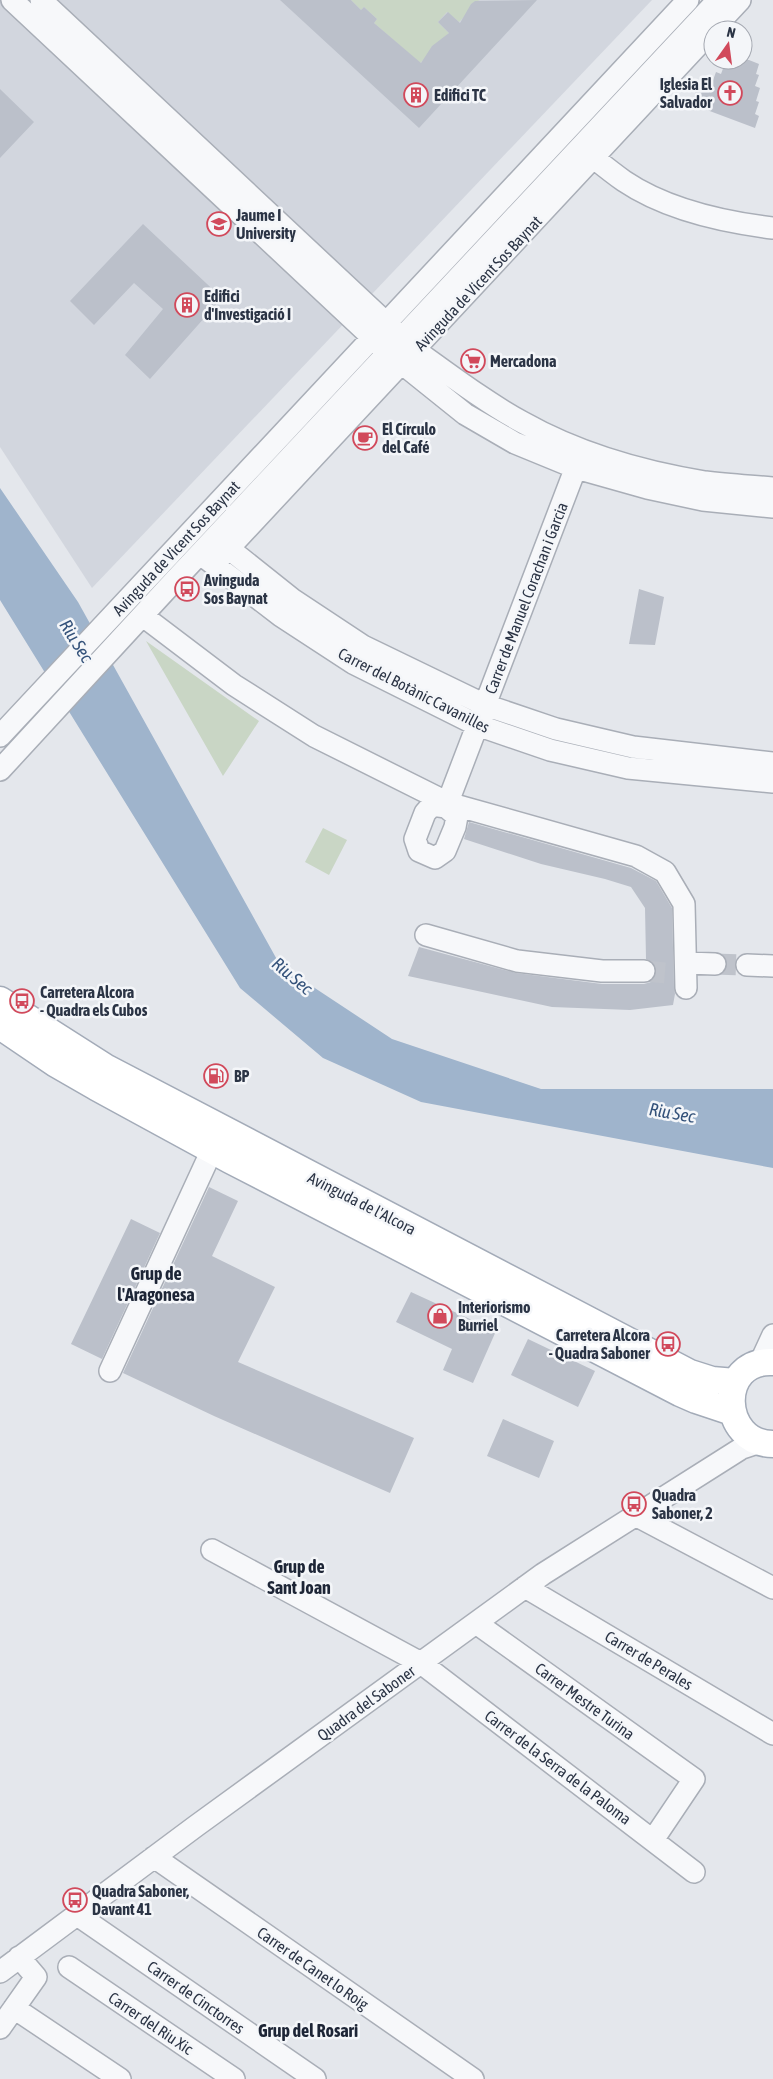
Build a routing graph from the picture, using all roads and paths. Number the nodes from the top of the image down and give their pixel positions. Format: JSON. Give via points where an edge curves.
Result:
{"nodes":[{"id":1,"x":12,"y":0,"type":"edge"},
{"id":2,"x":41,"y":0,"type":"edge"},
{"id":3,"x":688,"y":0,"type":"edge"},
{"id":4,"x":718,"y":0,"type":"edge"},
{"id":5,"x":740,"y":0,"type":"edge"},
{"id":6,"x":594,"y":158,"type":"junction"},
{"id":7,"x":773,"y":228,"type":"edge"},
{"id":8,"x":380,"y":330,"type":"junction"},
{"id":9,"x":402,"y":351,"type":"junction"},
{"id":10,"x":579,"y":459,"type":"junction"},
{"id":11,"x":773,"y":488,"type":"edge"},
{"id":12,"x":773,"y":507,"type":"edge"},
{"id":13,"x":222,"y":543,"type":"junction"},
{"id":14,"x":207,"y":559,"type":"junction"},
{"id":15,"x":143,"y":616,"type":"junction"},
{"id":16,"x":481,"y":715,"type":"junction"},
{"id":17,"x":0,"y":736,"type":"edge"},
{"id":18,"x":773,"y":763,"type":"edge"},
{"id":19,"x":0,"y":770,"type":"edge"},
{"id":20,"x":773,"y":782,"type":"edge"},
{"id":21,"x":447,"y":805,"type":"junction"},
{"id":22,"x":426,"y":935,"type":"dead end"},
{"id":23,"x":716,"y":964,"type":"tunnel mouth"},
{"id":24,"x":747,"y":965,"type":"tunnel mouth"},
{"id":25,"x":773,"y":966,"type":"edge"},
{"id":26,"x":644,"y":971,"type":"tunnel mouth"},
{"id":27,"x":0,"y":1000,"type":"edge"},
{"id":28,"x":0,"y":1026,"type":"edge"},
{"id":29,"x":212,"y":1150,"type":"junction"},
{"id":30,"x":773,"y":1335,"type":"edge"},
{"id":31,"x":767,"y":1361,"type":"edge"},
{"id":32,"x":110,"y":1371,"type":"dead end"},
{"id":33,"x":735,"y":1382,"type":"junction"},
{"id":34,"x":750,"y":1435,"type":"edge"},
{"id":35,"x":635,"y":1515,"type":"junction"},
{"id":36,"x":212,"y":1550,"type":"dead end"},
{"id":37,"x":525,"y":1587,"type":"junction"},
{"id":38,"x":773,"y":1588,"type":"edge"},
{"id":39,"x":476,"y":1623,"type":"junction"},
{"id":40,"x":422,"y":1663,"type":"junction"},
{"id":41,"x":773,"y":1734,"type":"edge"},
{"id":42,"x":653,"y":1840,"type":"junction"},
{"id":43,"x":154,"y":1857,"type":"junction"},
{"id":44,"x":694,"y":1872,"type":"dead end"},
{"id":45,"x":76,"y":1914,"type":"junction"},
{"id":46,"x":19,"y":1957,"type":"junction"},
{"id":47,"x":69,"y":1967,"type":"dead end"},
{"id":48,"x":0,"y":1972,"type":"edge"},
{"id":49,"x":14,"y":2008,"type":"junction"},
{"id":50,"x":0,"y":2028,"type":"edge"},
{"id":51,"x":120,"y":2079,"type":"edge"},
{"id":52,"x":234,"y":2079,"type":"edge"},
{"id":53,"x":315,"y":2079,"type":"edge"},
{"id":54,"x":473,"y":2079,"type":"edge"}],
"edges":[{"from":1,"to":8,"type":"street"},
{"from":2,"to":8,"type":"street"},
{"from":3,"to":8,"type":"street","name":"Avinguda de Vicent Sos Baynat"},
{"from":4,"to":9,"type":"street","name":"Avinguda de Vicent Sos Baynat"},
{"from":5,"to":6,"type":"street","name":"Avinguda de Vicent Sos Baynat"},
{"from":6,"to":7,"type":"street","via":[[625,182],[660,199],[704,215]]},
{"from":6,"to":9,"type":"street","name":"Avinguda de Vicent Sos Baynat"},
{"from":8,"to":9,"type":"street","name":"Avinguda de Vicent Sos Baynat"},
{"from":8,"to":17,"type":"street","name":"Avinguda de Vicent Sos Baynat"},
{"from":9,"to":10,"type":"street","via":[[465,414],[515,443]]},
{"from":9,"to":13,"type":"street","name":"Avinguda de Vicent Sos Baynat"},
{"from":10,"to":11,"type":"street","via":[[706,482]]},
{"from":10,"to":12,"type":"street","via":[[647,488],[703,500]]},
{"from":10,"to":16,"type":"street","name":"Carrer de Manuel Corachan i Garcia"},
{"from":13,"to":14,"type":"street","name":"Avinguda de Vicent Sos Baynat"},
{"from":13,"to":16,"type":"street","name":"Carrer del Botànic Cavanilles","via":[[292,600],[362,646]]},
{"from":14,"to":15,"type":"street","name":"Avinguda de Vicent Sos Baynat"},
{"from":14,"to":16,"type":"street","name":"Carrer del Botànic Cavanilles","via":[[281,616],[353,663]]},
{"from":15,"to":19,"type":"street","name":"Avinguda de Vicent Sos Baynat"},
{"from":15,"to":21,"type":"street","via":[[234,685],[314,736]]},
{"from":16,"to":18,"type":"street","name":"Carrer del Botànic Cavanilles","via":[[633,747]]},
{"from":16,"to":20,"type":"street","name":"Carrer del Botànic Cavanilles","via":[[550,750],[628,768]]},
{"from":16,"to":21,"type":"street","name":"Carrer de Manuel Corachan i Garcia"},
{"from":21,"to":23,"type":"street","via":[[636,856],[665,872],[684,904],[684,975]]},
{"from":22,"to":26,"type":"street","via":[[517,961],[602,971]]},
{"from":24,"to":25,"type":"street"},
{"from":27,"to":33,"type":"main road","name":"Avinguda de l'Alcora","via":[[105,1067],[284,1162],[690,1373],[712,1380]]},
{"from":28,"to":29,"type":"main road","name":"Avinguda de l'Alcora","via":[[96,1088]]},
{"from":29,"to":32,"type":"street"},
{"from":29,"to":34,"type":"main road","name":"Avinguda de l'Alcora","via":[[680,1393]]},
{"from":30,"to":31,"type":"street"},
{"from":31,"to":33,"type":"main road","via":[[746,1369]]},
{"from":33,"to":34,"type":"main road","via":[[731,1397]]},
{"from":34,"to":35,"type":"street","name":"Quadra del Saboner"},
{"from":35,"to":37,"type":"street","name":"Quadra del Saboner"},
{"from":35,"to":38,"type":"street"},
{"from":36,"to":40,"type":"street","name":"Carrer de la Serra de la Paloma"},
{"from":37,"to":39,"type":"street","name":"Quadra del Saboner"},
{"from":37,"to":41,"type":"street","name":"Carrer de Perales"},
{"from":39,"to":40,"type":"street","name":"Quadra del Saboner"},
{"from":39,"to":42,"type":"street","name":"Carrer Mestre Turina","via":[[694,1779]]},
{"from":40,"to":42,"type":"street","name":"Carrer de la Serra de la Paloma"},
{"from":40,"to":43,"type":"street","name":"Quadra del Saboner"},
{"from":42,"to":44,"type":"street","name":"Carrer de la Serra de la Paloma"},
{"from":43,"to":45,"type":"street","name":"Quadra del Saboner"},
{"from":43,"to":54,"type":"street","name":"Carrer de Canet lo Roig"},
{"from":45,"to":46,"type":"street","name":"Quadra del Saboner"},
{"from":45,"to":53,"type":"street","name":"Carrer de Cinctorres"},
{"from":46,"to":48,"type":"street","name":"Quadra del Saboner"},
{"from":46,"to":49,"type":"street","via":[[36,1977]]},
{"from":47,"to":52,"type":"street","name":"Carrer del Riu Xic"},
{"from":49,"to":50,"type":"street"},
{"from":49,"to":51,"type":"street"}]}
